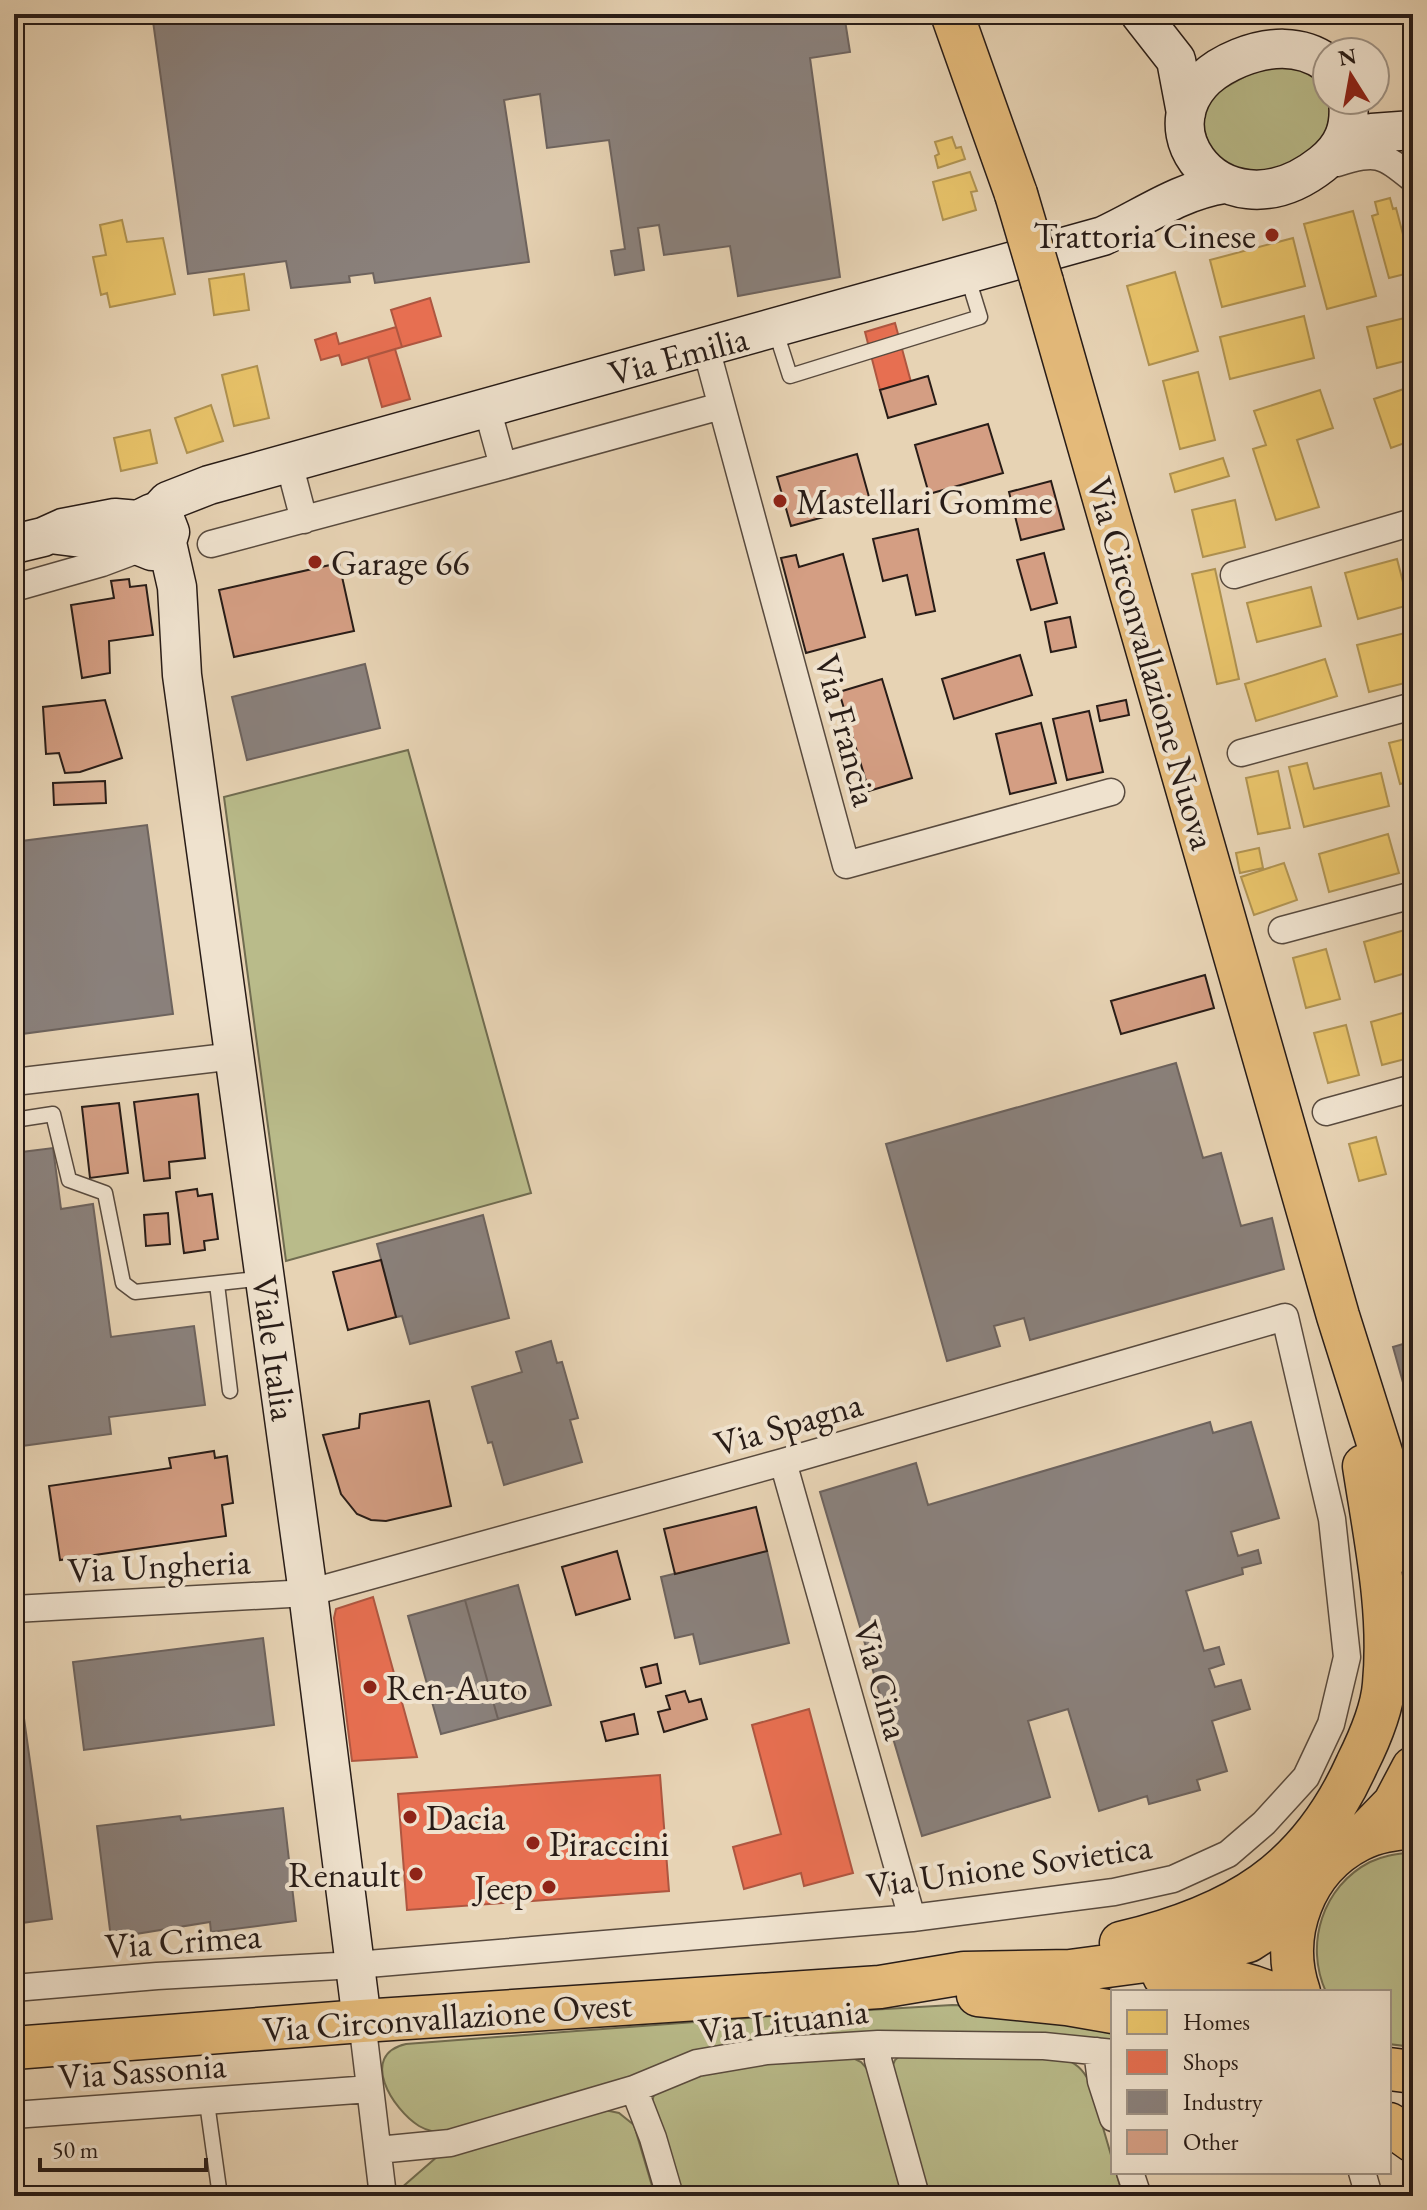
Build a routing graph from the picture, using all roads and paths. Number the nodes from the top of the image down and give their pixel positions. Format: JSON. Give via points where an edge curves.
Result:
{"nodes":[{"id":1,"x":952,"y":14,"type":"edge"},
{"id":2,"x":1142,"y":16,"type":"edge"},
{"id":3,"x":1311,"y":54,"type":"edge"},
{"id":4,"x":1242,"y":57,"type":"junction"},
{"id":5,"x":1391,"y":111,"type":"edge"},
{"id":6,"x":1413,"y":111,"type":"edge"},
{"id":7,"x":1350,"y":116,"type":"edge"},
{"id":8,"x":1186,"y":124,"type":"junction"},
{"id":9,"x":1413,"y":130,"type":"edge"},
{"id":10,"x":1323,"y":164,"type":"junction"},
{"id":11,"x":1413,"y":179,"type":"edge"},
{"id":12,"x":1224,"y":184,"type":"junction"},
{"id":13,"x":1130,"y":223,"type":"junction"},
{"id":14,"x":706,"y":348,"type":"junction"},
{"id":15,"x":721,"y":406,"type":"junction"},
{"id":16,"x":487,"y":408,"type":"junction"},
{"id":17,"x":289,"y":463,"type":"junction"},
{"id":18,"x":503,"y":466,"type":"junction"},
{"id":19,"x":304,"y":520,"type":"junction"},
{"id":20,"x":1413,"y":522,"type":"edge"},
{"id":21,"x":151,"y":535,"type":"junction"},
{"id":22,"x":14,"y":544,"type":"edge"},
{"id":23,"x":211,"y":544,"type":"dead end"},
{"id":24,"x":1234,"y":575,"type":"dead end"},
{"id":25,"x":14,"y":588,"type":"edge"},
{"id":26,"x":1413,"y":706,"type":"edge"},
{"id":27,"x":1241,"y":753,"type":"dead end"},
{"id":28,"x":1111,"y":792,"type":"dead end"},
{"id":29,"x":1413,"y":895,"type":"edge"},
{"id":30,"x":1282,"y":930,"type":"dead end"},
{"id":31,"x":235,"y":1056,"type":"junction"},
{"id":32,"x":14,"y":1082,"type":"edge"},
{"id":33,"x":1413,"y":1088,"type":"edge"},
{"id":34,"x":1326,"y":1112,"type":"dead end"},
{"id":35,"x":14,"y":1120,"type":"edge"},
{"id":36,"x":266,"y":1278,"type":"junction"},
{"id":37,"x":217,"y":1284,"type":"junction"},
{"id":38,"x":1338,"y":1316,"type":"junction"},
{"id":39,"x":1285,"y":1317,"type":"joint"},
{"id":40,"x":230,"y":1391,"type":"dead end"},
{"id":41,"x":1362,"y":1449,"type":"junction"},
{"id":42,"x":783,"y":1462,"type":"junction"},
{"id":43,"x":1413,"y":1554,"type":"edge"},
{"id":44,"x":308,"y":1593,"type":"junction"},
{"id":45,"x":14,"y":1609,"type":"edge"},
{"id":46,"x":1413,"y":1622,"type":"edge"},
{"id":47,"x":1413,"y":1768,"type":"edge"},
{"id":48,"x":1413,"y":1827,"type":"edge"},
{"id":49,"x":1359,"y":1840,"type":"junction"},
{"id":50,"x":1300,"y":1903,"type":"junction"},
{"id":51,"x":912,"y":1918,"type":"junction"},
{"id":52,"x":356,"y":1965,"type":"junction"},
{"id":53,"x":967,"y":1983,"type":"junction"},
{"id":54,"x":14,"y":1988,"type":"edge"},
{"id":55,"x":1262,"y":1990,"type":"edge"},
{"id":56,"x":1299,"y":1990,"type":"edge"},
{"id":57,"x":1111,"y":2012,"type":"edge"},
{"id":58,"x":362,"y":2021,"type":"junction"},
{"id":59,"x":878,"y":2044,"type":"junction"},
{"id":60,"x":14,"y":2048,"type":"edge"},
{"id":61,"x":1105,"y":2052,"type":"edge"},
{"id":62,"x":1391,"y":2069,"type":"edge"},
{"id":63,"x":1413,"y":2072,"type":"edge"},
{"id":64,"x":370,"y":2089,"type":"junction"},
{"id":65,"x":634,"y":2089,"type":"junction"},
{"id":66,"x":207,"y":2103,"type":"junction"},
{"id":67,"x":1111,"y":2112,"type":"edge"},
{"id":68,"x":14,"y":2115,"type":"edge"},
{"id":69,"x":1391,"y":2125,"type":"edge"},
{"id":70,"x":1413,"y":2141,"type":"edge"},
{"id":71,"x":378,"y":2150,"type":"junction"},
{"id":72,"x":1131,"y":2174,"type":"edge"},
{"id":73,"x":1363,"y":2174,"type":"edge"},
{"id":74,"x":220,"y":2196,"type":"edge"},
{"id":75,"x":383,"y":2196,"type":"edge"},
{"id":76,"x":670,"y":2196,"type":"edge"},
{"id":77,"x":916,"y":2196,"type":"edge"},
{"id":78,"x":1138,"y":2196,"type":"edge"},
{"id":79,"x":1369,"y":2196,"type":"edge"}],
"edges":[{"from":1,"to":38,"type":"main road","name":"Via Circonvallazione Nuova","bridge":true,"via":[[1016,194]]},
{"from":2,"to":4,"type":"main road","via":[[1215,55]]},
{"from":2,"to":8,"type":"main road","via":[[1176,60]]},
{"from":3,"to":4,"type":"main road","via":[[1285,48]]},
{"from":4,"to":8,"type":"main road","name":"Via Emilia","via":[[1207,76],[1194,92]]},
{"from":5,"to":6,"type":"main road"},
{"from":7,"to":10,"type":"main road","via":[[1344,140]]},
{"from":8,"to":12,"type":"main road","via":[[1192,155]]},
{"from":8,"to":13,"type":"main road","name":"Via Emilia","via":[[1160,191]]},
{"from":9,"to":10,"type":"main road","via":[[1372,133]]},
{"from":10,"to":11,"type":"street","via":[[1371,155],[1388,159]]},
{"from":10,"to":12,"type":"main road","via":[[1266,189]]},
{"from":12,"to":13,"type":"main road","name":"Via Emilia","via":[[1177,196]]},
{"from":13,"to":14,"type":"main road","name":"Via Emilia","via":[[1103,236]]},
{"from":14,"to":15,"type":"street","name":"Via Francia"},
{"from":14,"to":16,"type":"main road","name":"Via Emilia"},
{"from":15,"to":18,"type":"street"},
{"from":15,"to":28,"type":"street","name":"Via Francia","via":[[846,865]]},
{"from":16,"to":17,"type":"main road","name":"Via Emilia"},
{"from":16,"to":18,"type":"street"},
{"from":17,"to":19,"type":"street"},
{"from":17,"to":21,"type":"main road","name":"Via Emilia","via":[[168,501]]},
{"from":18,"to":19,"type":"street"},
{"from":19,"to":23,"type":"street"},
{"from":20,"to":24,"type":"street"},
{"from":21,"to":22,"type":"main road","via":[[115,518]]},
{"from":21,"to":25,"type":"street","via":[[102,563]]},
{"from":21,"to":31,"type":"main road","name":"Viale Italia","via":[[169,642],[182,675]]},
{"from":26,"to":27,"type":"street"},
{"from":29,"to":30,"type":"street"},
{"from":31,"to":32,"type":"street"},
{"from":31,"to":36,"type":"main road","name":"Viale Italia"},
{"from":33,"to":34,"type":"street"},
{"from":35,"to":37,"type":"lane","via":[[53,1114],[69,1180],[105,1193],[123,1283],[135,1292]]},
{"from":36,"to":37,"type":"lane"},
{"from":36,"to":44,"type":"main road","name":"Viale Italia"},
{"from":37,"to":40,"type":"lane"},
{"from":38,"to":41,"type":"main road","name":"Via Circonvallazione Nuova"},
{"from":38,"to":43,"type":"main road","name":"Via Circonvallazione Nuova"},
{"from":39,"to":42,"type":"street","name":"Via Spagna"},
{"from":39,"to":51,"type":"street","name":"Via Unione Sovietica","via":[[1332,1519],[1347,1657],[1331,1724],[1306,1777],[1228,1854],[1173,1879],[1114,1892]]},
{"from":41,"to":46,"type":"main road","name":"Via Circonvallazione Nuova"},
{"from":41,"to":53,"type":"main road","via":[[1383,1600],[1384,1687],[1369,1739],[1344,1794],[1310,1844],[1255,1891],[1220,1911],[1161,1934]]},
{"from":42,"to":44,"type":"street","name":"Via Spagna"},
{"from":42,"to":51,"type":"street","name":"Via Cina"},
{"from":44,"to":45,"type":"street","name":"Via Ungheria"},
{"from":44,"to":52,"type":"main road","name":"Viale Italia"},
{"from":47,"to":49,"type":"main road","via":[[1394,1804]]},
{"from":48,"to":49,"type":"main road"},
{"from":49,"to":50,"type":"main road","via":[[1313,1879]]},
{"from":50,"to":53,"type":"main road","name":"Via Circonvallazione Ovest","via":[[1248,1941],[1198,1954]]},
{"from":50,"to":56,"type":"main road","via":[[1291,1954]]},
{"from":51,"to":52,"type":"street","name":"Via Unione Sovietica"},
{"from":52,"to":54,"type":"street","name":"Via Crimea"},
{"from":52,"to":58,"type":"main road","name":"Viale Italia"},
{"from":53,"to":55,"type":"main road","name":"Via Circonvallazione Ovest","via":[[1212,1977]]},
{"from":53,"to":57,"type":"main road"},
{"from":53,"to":58,"type":"main road","name":"Via Circonvallazione Ovest"},
{"from":58,"to":60,"type":"main road","name":"Via Circonvallazione Ovest"},
{"from":58,"to":64,"type":"street"},
{"from":59,"to":61,"type":"street","name":"Via Lituania"},
{"from":59,"to":65,"type":"street","name":"Via Lituania","via":[[767,2051],[697,2063]]},
{"from":59,"to":77,"type":"street"},
{"from":61,"to":67,"type":"street","via":[[1101,2081]]},
{"from":62,"to":63,"type":"main road"},
{"from":64,"to":66,"type":"street","name":"Via Sassonia"},
{"from":64,"to":71,"type":"street"},
{"from":65,"to":71,"type":"street","name":"Via Lituania","via":[[450,2143]]},
{"from":65,"to":76,"type":"street"},
{"from":66,"to":68,"type":"street","name":"Via Sassonia"},
{"from":66,"to":74,"type":"lane"},
{"from":69,"to":70,"type":"main road"},
{"from":71,"to":75,"type":"street"},
{"from":72,"to":78,"type":"street"},
{"from":73,"to":79,"type":"street"}]}
